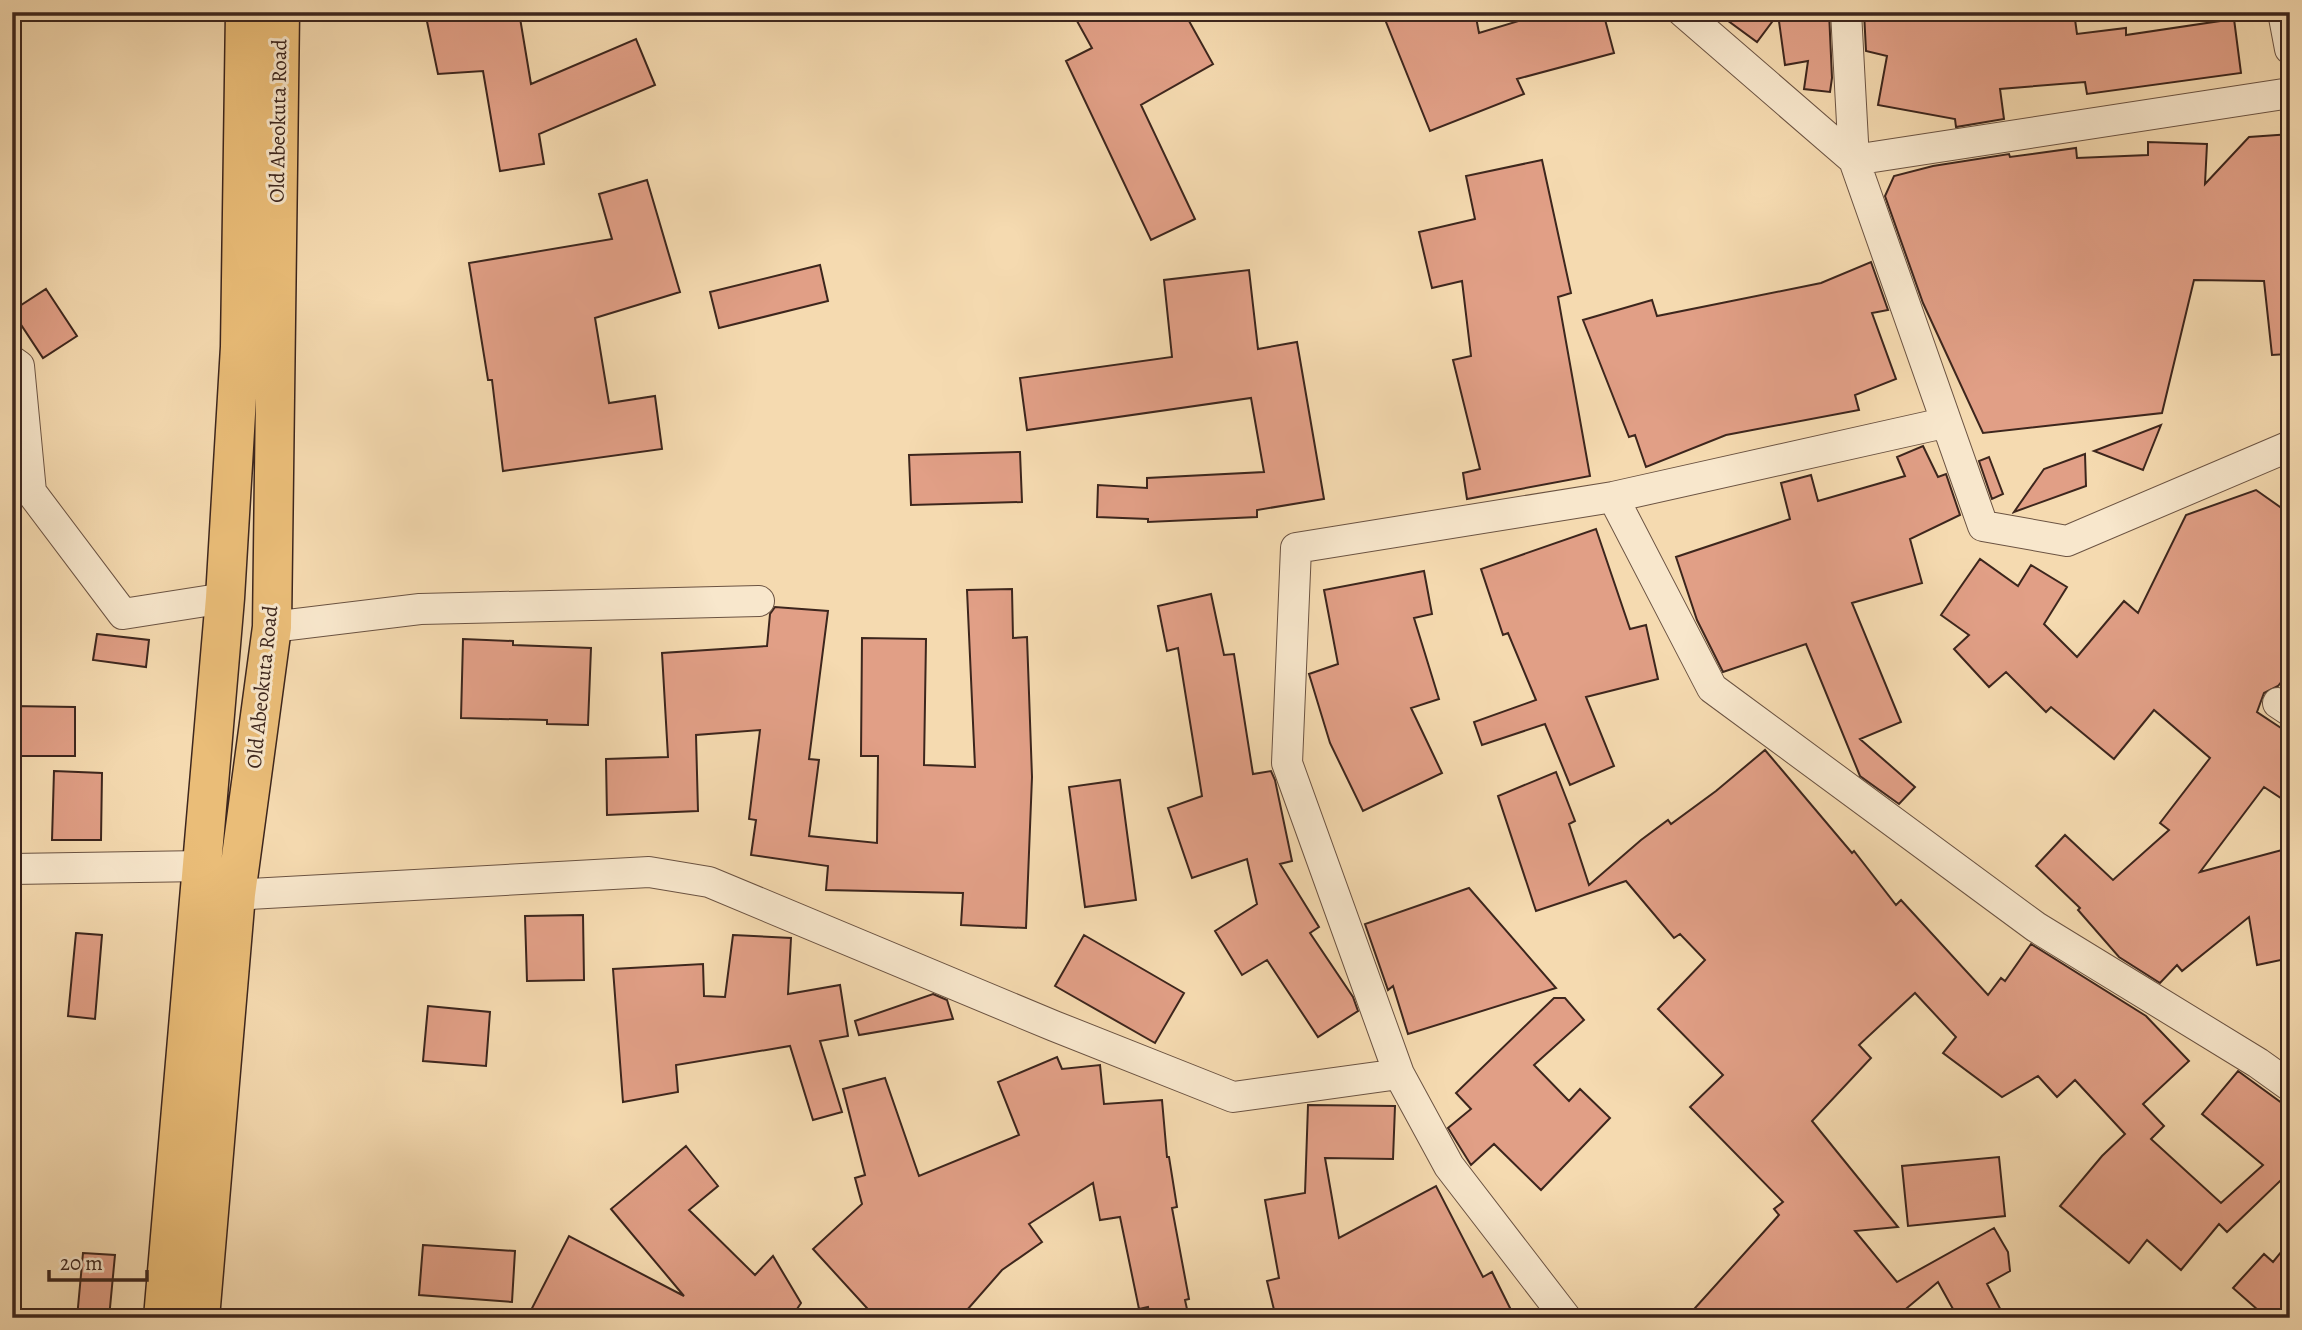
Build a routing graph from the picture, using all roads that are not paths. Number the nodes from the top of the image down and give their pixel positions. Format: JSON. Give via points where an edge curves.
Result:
{"nodes":[{"id":1,"x":245,"y":12,"type":"edge"},
{"id":2,"x":280,"y":12,"type":"edge"},
{"id":3,"x":1683,"y":12,"type":"edge"},
{"id":4,"x":1846,"y":12,"type":"edge"},
{"id":5,"x":2283,"y":12,"type":"edge"},
{"id":6,"x":2290,"y":49,"type":"edge"},
{"id":7,"x":2290,"y":93,"type":"edge"},
{"id":8,"x":1854,"y":160,"type":"junction"},
{"id":9,"x":12,"y":361,"type":"edge"},
{"id":10,"x":1944,"y":423,"type":"junction"},
{"id":11,"x":2290,"y":446,"type":"edge"},
{"id":12,"x":1613,"y":496,"type":"junction"},
{"id":13,"x":225,"y":598,"type":"junction"},
{"id":14,"x":759,"y":601,"type":"dead end"},
{"id":15,"x":272,"y":627,"type":"junction"},
{"id":16,"x":12,"y":869,"type":"edge"},
{"id":17,"x":213,"y":886,"type":"junction"},
{"id":18,"x":1399,"y":1074,"type":"junction"},
{"id":19,"x":2290,"y":1086,"type":"edge"},
{"id":20,"x":163,"y":1318,"type":"edge"},
{"id":21,"x":200,"y":1318,"type":"edge"},
{"id":22,"x":1566,"y":1318,"type":"edge"}],
"edges":[{"from":1,"to":13,"type":"highway","name":"Old Abeokuta Road","via":[[240,347]]},
{"from":2,"to":15,"type":"highway","name":"Old Abeokuta Road"},
{"from":3,"to":8,"type":"street"},
{"from":4,"to":8,"type":"street"},
{"from":5,"to":6,"type":"street"},
{"from":7,"to":8,"type":"street"},
{"from":8,"to":10,"type":"street"},
{"from":9,"to":13,"type":"street","via":[[19,366],[31,492],[123,614]]},
{"from":10,"to":11,"type":"street","via":[[1983,526],[2067,541]]},
{"from":10,"to":12,"type":"street"},
{"from":12,"to":18,"type":"street","via":[[1296,548],[1287,763]]},
{"from":12,"to":19,"type":"street","via":[[1712,688],[2036,927]]},
{"from":13,"to":17,"type":"highway","name":"Old Abeokuta Road"},
{"from":14,"to":15,"type":"street","via":[[421,609]]},
{"from":15,"to":17,"type":"highway","name":"Old Abeokuta Road"},
{"from":16,"to":17,"type":"street"},
{"from":17,"to":18,"type":"street","via":[[649,872],[709,882],[1233,1097]]},
{"from":17,"to":20,"type":"highway","name":"Old Abeokuta Road"},
{"from":17,"to":21,"type":"highway","name":"Old Abeokuta Road"},
{"from":18,"to":22,"type":"street","via":[[1449,1166]]}]}
